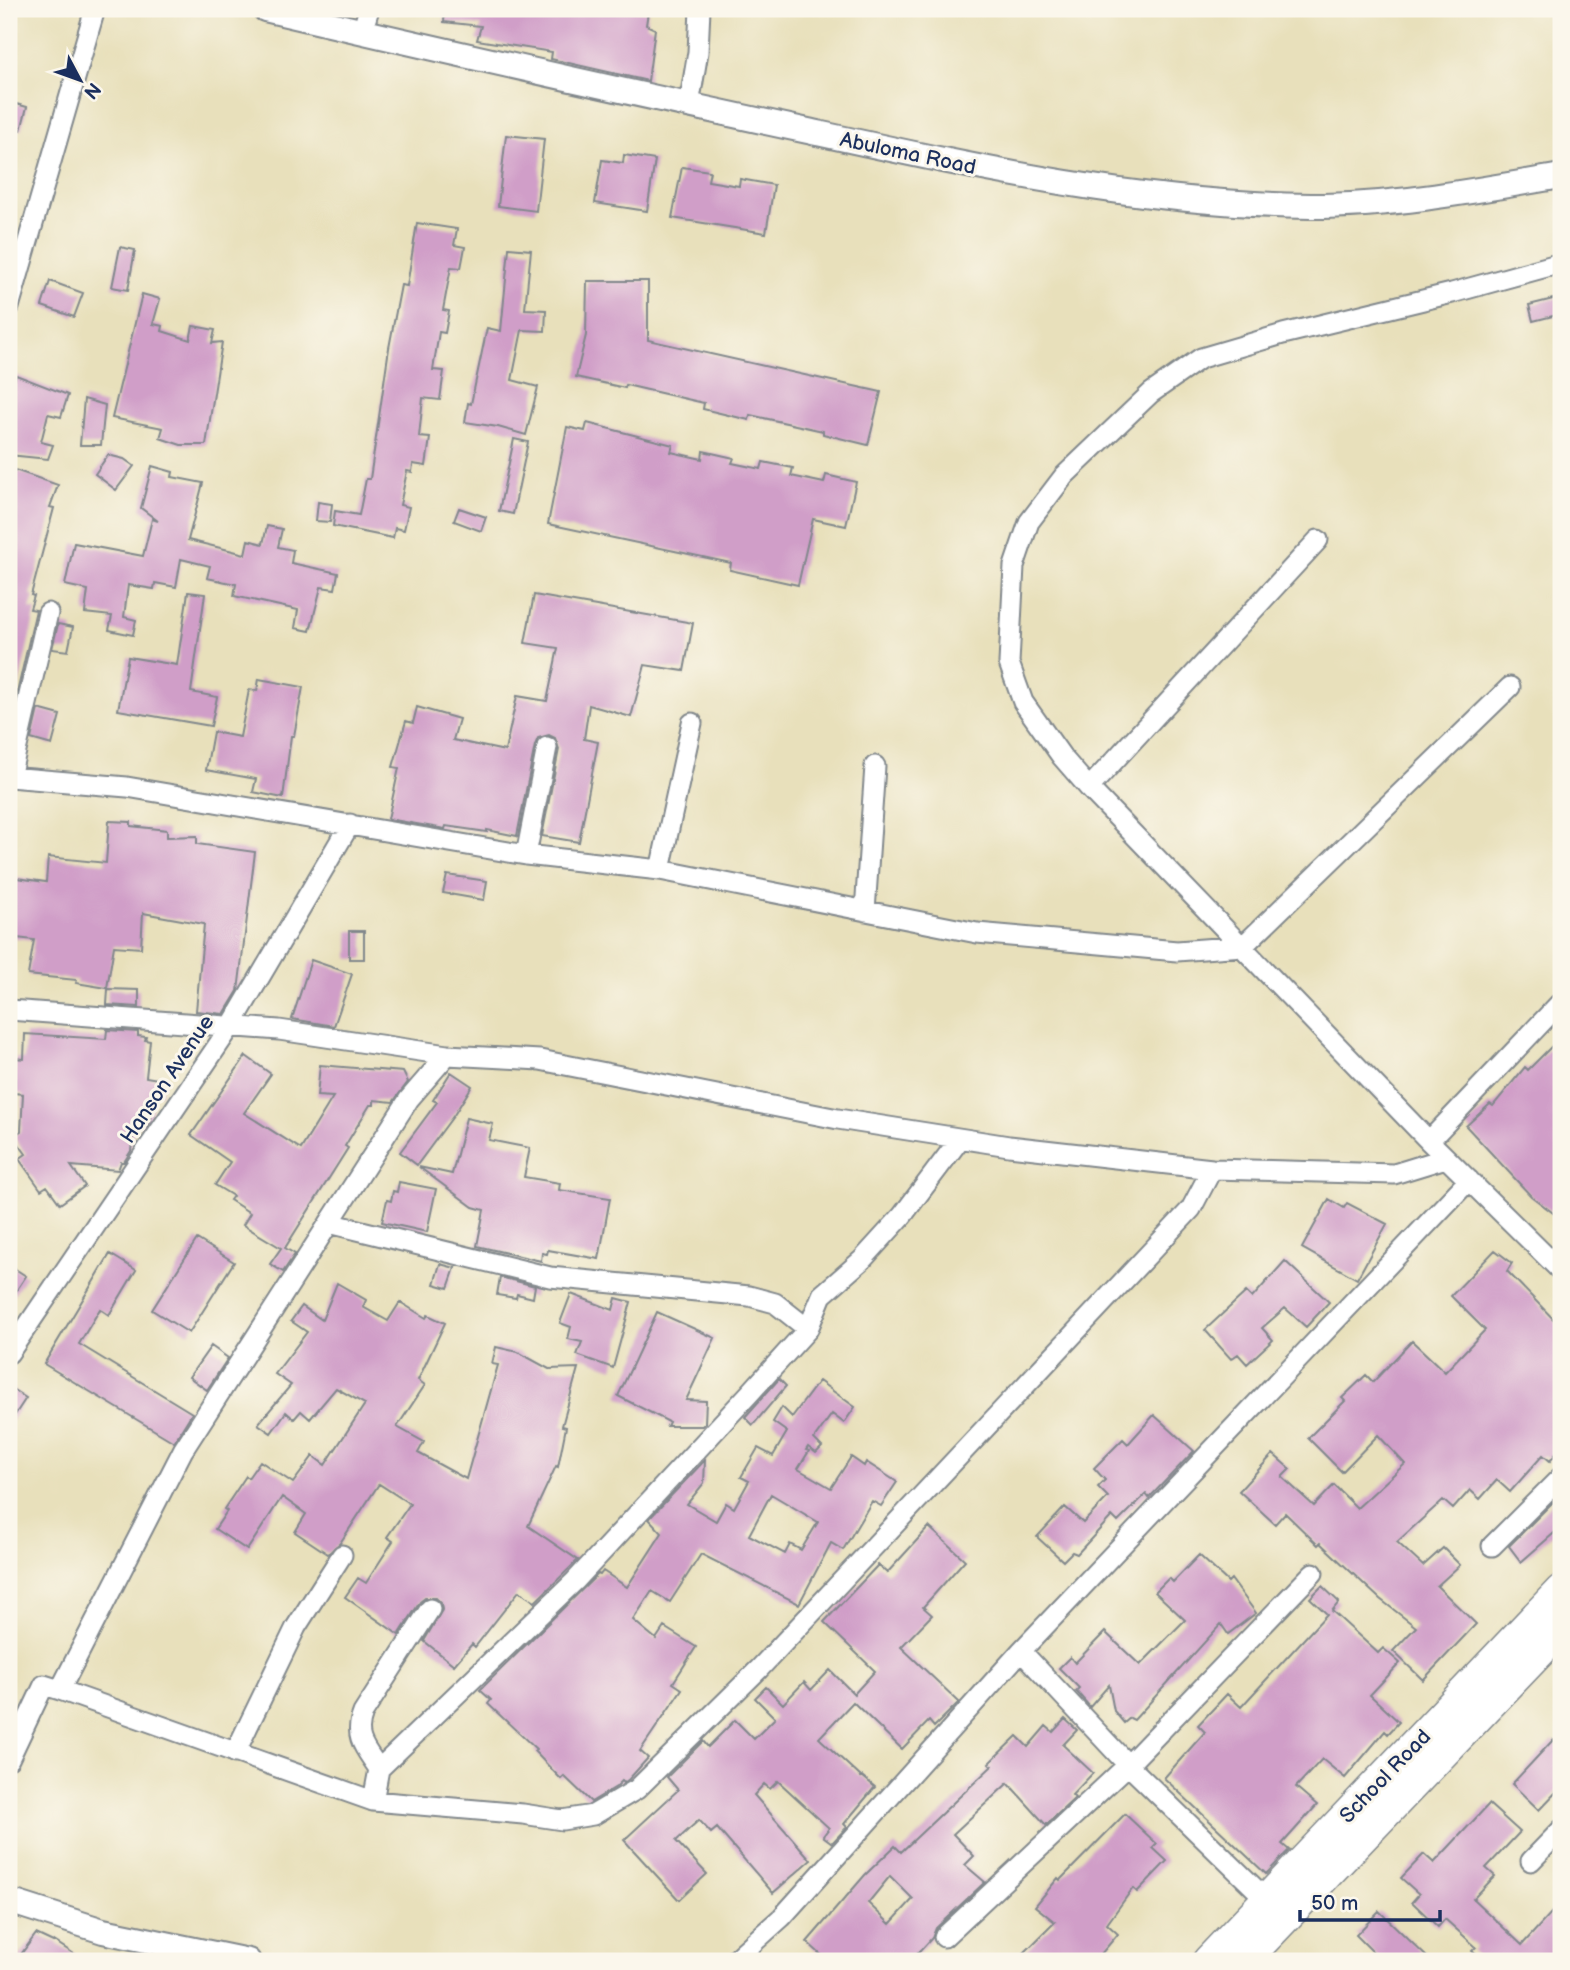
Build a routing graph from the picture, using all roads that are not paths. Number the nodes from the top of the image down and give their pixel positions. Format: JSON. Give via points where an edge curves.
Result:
{"nodes":[{"id":1,"x":95,"y":9,"type":"edge"},
{"id":2,"x":265,"y":9,"type":"edge"},
{"id":3,"x":700,"y":9,"type":"edge"},
{"id":4,"x":366,"y":20,"type":"edge"},
{"id":5,"x":689,"y":105,"type":"junction"},
{"id":6,"x":1561,"y":176,"type":"edge"},
{"id":7,"x":1561,"y":263,"type":"edge"},
{"id":8,"x":9,"y":307,"type":"edge"},
{"id":9,"x":1318,"y":540,"type":"dead end"},
{"id":10,"x":48,"y":613,"type":"dead end"},
{"id":11,"x":1510,"y":687,"type":"dead end"},
{"id":12,"x":692,"y":723,"type":"dead end"},
{"id":13,"x":547,"y":747,"type":"dead end"},
{"id":14,"x":875,"y":766,"type":"dead end"},
{"id":15,"x":9,"y":777,"type":"edge"},
{"id":16,"x":1089,"y":788,"type":"junction"},
{"id":17,"x":350,"y":824,"type":"junction"},
{"id":18,"x":526,"y":855,"type":"junction"},
{"id":19,"x":660,"y":870,"type":"junction"},
{"id":20,"x":865,"y":911,"type":"junction"},
{"id":21,"x":1243,"y":946,"type":"junction"},
{"id":22,"x":1561,"y":1002,"type":"edge"},
{"id":23,"x":9,"y":1010,"type":"edge"},
{"id":24,"x":231,"y":1026,"type":"junction"},
{"id":25,"x":447,"y":1055,"type":"junction"},
{"id":26,"x":960,"y":1139,"type":"junction"},
{"id":27,"x":1429,"y":1141,"type":"junction"},
{"id":28,"x":1446,"y":1157,"type":"junction"},
{"id":29,"x":1212,"y":1169,"type":"junction"},
{"id":30,"x":1469,"y":1180,"type":"junction"},
{"id":31,"x":329,"y":1223,"type":"junction"},
{"id":32,"x":1561,"y":1271,"type":"edge"},
{"id":33,"x":808,"y":1329,"type":"junction"},
{"id":34,"x":9,"y":1353,"type":"edge"},
{"id":35,"x":1561,"y":1477,"type":"edge"},
{"id":36,"x":1492,"y":1546,"type":"dead end"},
{"id":37,"x":342,"y":1555,"type":"dead end"},
{"id":38,"x":1313,"y":1573,"type":"dead end"},
{"id":39,"x":1561,"y":1591,"type":"edge"},
{"id":40,"x":430,"y":1609,"type":"dead end"},
{"id":41,"x":1561,"y":1629,"type":"edge"},
{"id":42,"x":1021,"y":1651,"type":"junction"},
{"id":43,"x":60,"y":1690,"type":"junction"},
{"id":44,"x":234,"y":1753,"type":"junction"},
{"id":45,"x":9,"y":1759,"type":"edge"},
{"id":46,"x":1128,"y":1765,"type":"junction"},
{"id":47,"x":379,"y":1769,"type":"junction"},
{"id":48,"x":373,"y":1801,"type":"junction"},
{"id":49,"x":1561,"y":1830,"type":"edge"},
{"id":50,"x":1531,"y":1861,"type":"dead end"},
{"id":51,"x":1267,"y":1900,"type":"junction"},
{"id":52,"x":10,"y":1905,"type":"edge"},
{"id":53,"x":944,"y":1937,"type":"dead end"},
{"id":54,"x":176,"y":1955,"type":"edge"},
{"id":55,"x":248,"y":1961,"type":"edge"},
{"id":56,"x":733,"y":1961,"type":"edge"},
{"id":57,"x":1209,"y":1961,"type":"edge"},
{"id":58,"x":1243,"y":1961,"type":"edge"}],
"edges":[{"from":1,"to":8,"type":"street"},
{"from":2,"to":4,"type":"street","name":"Abuloma Road"},
{"from":3,"to":5,"type":"street"},
{"from":4,"to":5,"type":"street","name":"Abuloma Road"},
{"from":5,"to":6,"type":"street","name":"Abuloma Road","via":[[1057,183],[1220,202],[1315,206],[1397,200]]},
{"from":7,"to":16,"type":"street","via":[[1201,358],[1151,393],[1064,476],[1028,522],[1014,566],[1009,663],[1023,702]]},
{"from":9,"to":16,"type":"street"},
{"from":10,"to":15,"type":"street"},
{"from":11,"to":21,"type":"street"},
{"from":12,"to":19,"type":"street"},
{"from":13,"to":18,"type":"street"},
{"from":14,"to":20,"type":"street"},
{"from":15,"to":17,"type":"street","via":[[127,788]]},
{"from":16,"to":21,"type":"street"},
{"from":17,"to":18,"type":"street"},
{"from":17,"to":24,"type":"street","name":"Hanson Avenue"},
{"from":18,"to":19,"type":"street"},
{"from":19,"to":20,"type":"street"},
{"from":20,"to":21,"type":"street","via":[[977,933],[1177,951]]},
{"from":21,"to":27,"type":"street"},
{"from":22,"to":27,"type":"street"},
{"from":23,"to":24,"type":"street"},
{"from":24,"to":25,"type":"street"},
{"from":24,"to":34,"type":"street","name":"Hanson Avenue"},
{"from":25,"to":26,"type":"street","via":[[540,1060]]},
{"from":25,"to":31,"type":"street","via":[[409,1099]]},
{"from":26,"to":29,"type":"street"},
{"from":26,"to":33,"type":"street","via":[[902,1216],[822,1295]]},
{"from":27,"to":28,"type":"street"},
{"from":28,"to":29,"type":"street","via":[[1394,1174]]},
{"from":28,"to":30,"type":"street"},
{"from":29,"to":48,"type":"street","via":[[1191,1209],[759,1669],[637,1789],[593,1815],[562,1820]]},
{"from":30,"to":32,"type":"street"},
{"from":30,"to":42,"type":"street"},
{"from":31,"to":33,"type":"street","via":[[550,1277],[749,1296],[775,1303]]},
{"from":31,"to":43,"type":"street","via":[[183,1450]]},
{"from":33,"to":47,"type":"street","via":[[575,1581]]},
{"from":35,"to":36,"type":"street"},
{"from":37,"to":44,"type":"street","via":[[296,1627]]},
{"from":38,"to":46,"type":"street"},
{"from":39,"to":51,"type":"main road","name":"School Road"},
{"from":40,"to":47,"type":"street","via":[[359,1724],[359,1737]]},
{"from":41,"to":58,"type":"main road","name":"School Road"},
{"from":42,"to":46,"type":"street"},
{"from":42,"to":56,"type":"street","via":[[782,1917]]},
{"from":43,"to":44,"type":"street"},
{"from":43,"to":45,"type":"street","via":[[44,1685]]},
{"from":44,"to":48,"type":"street"},
{"from":46,"to":51,"type":"street"},
{"from":46,"to":53,"type":"street"},
{"from":47,"to":48,"type":"street"},
{"from":49,"to":50,"type":"street"},
{"from":51,"to":57,"type":"main road","name":"School Road"},
{"from":52,"to":54,"type":"street"},
{"from":54,"to":55,"type":"street"}]}
